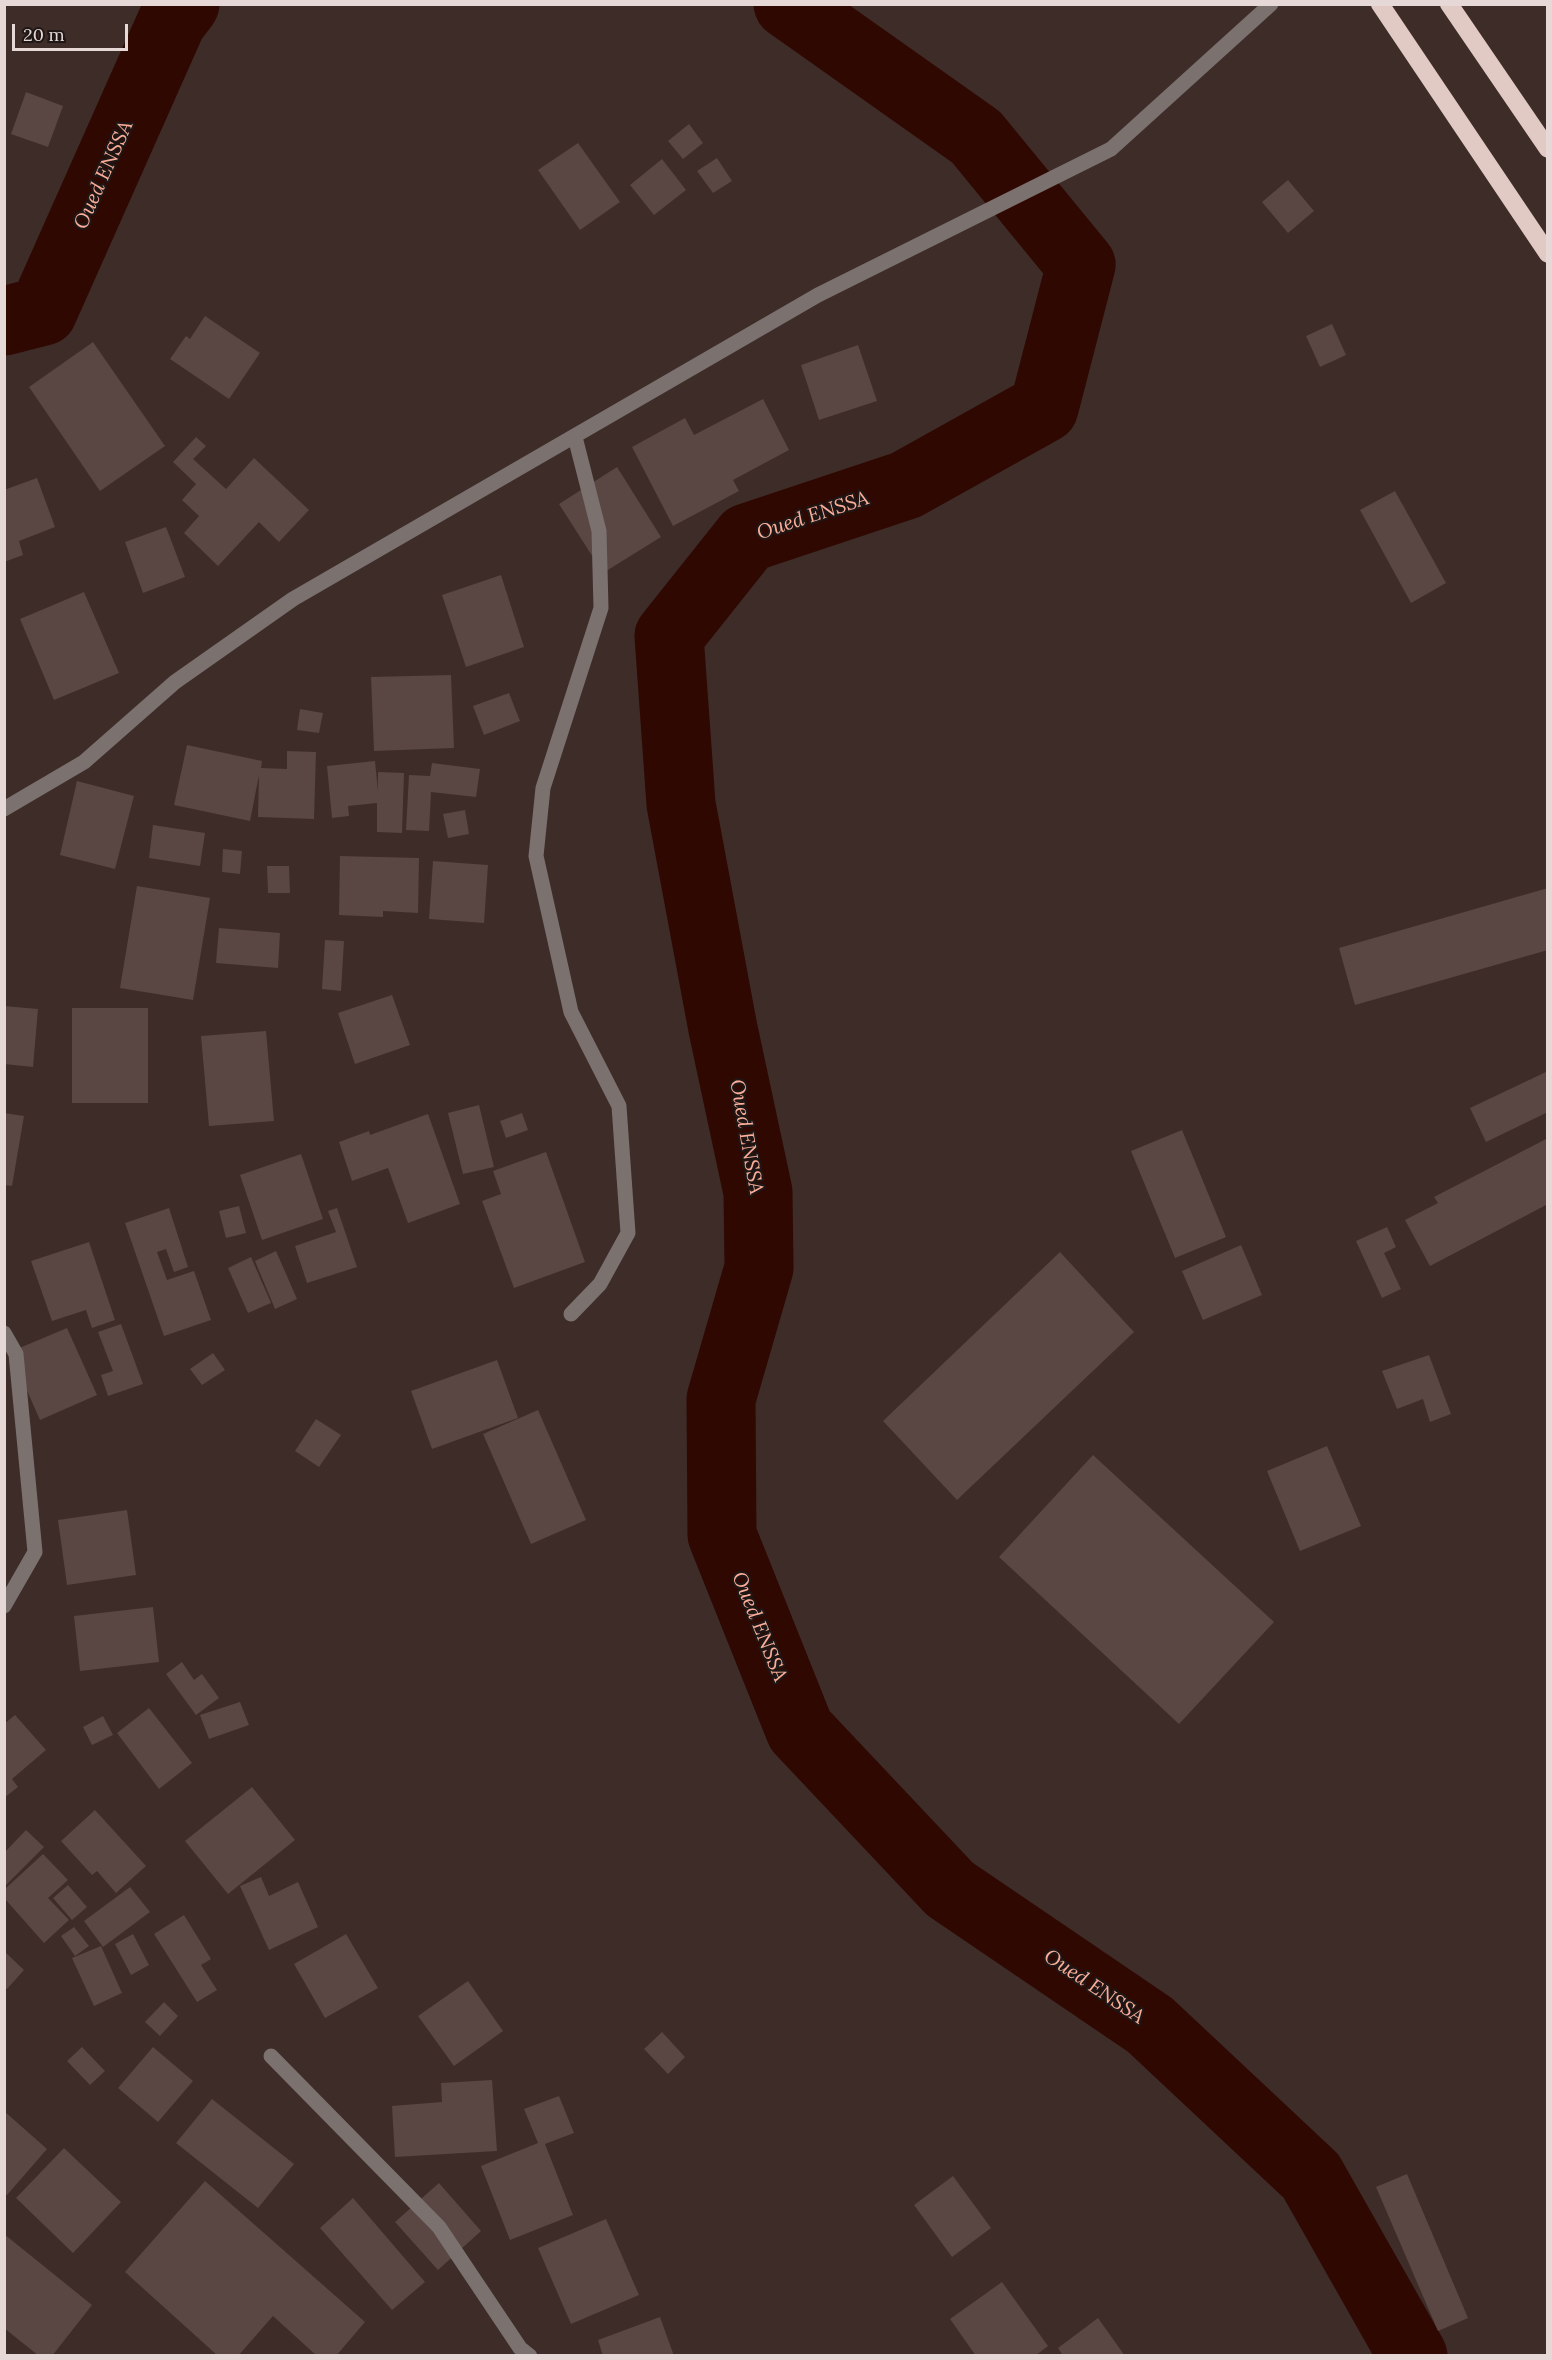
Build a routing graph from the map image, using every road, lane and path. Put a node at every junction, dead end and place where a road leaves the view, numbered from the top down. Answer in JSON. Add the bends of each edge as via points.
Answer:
{"nodes":[{"id":1,"x":1271,"y":4,"type":"edge"},
{"id":2,"x":1380,"y":4,"type":"edge"},
{"id":3,"x":1449,"y":4,"type":"edge"},
{"id":4,"x":1548,"y":149,"type":"edge"},
{"id":5,"x":1548,"y":254,"type":"edge"},
{"id":6,"x":575,"y":437,"type":"junction"},
{"id":7,"x":4,"y":809,"type":"edge"},
{"id":8,"x":571,"y":1314,"type":"dead end"},
{"id":9,"x":4,"y":1333,"type":"edge"},
{"id":10,"x":4,"y":1606,"type":"edge"},
{"id":11,"x":271,"y":2056,"type":"dead end"},
{"id":12,"x":530,"y":2355,"type":"edge"}],
"edges":[{"from":1,"to":6,"type":"street","via":[[1111,149],[818,295]]},
{"from":2,"to":5,"type":"highway"},
{"from":3,"to":4,"type":"highway"},
{"from":6,"to":7,"type":"street","via":[[293,599],[175,682],[84,762]]},
{"from":6,"to":8,"type":"street","via":[[599,531],[601,608],[543,788],[536,856],[571,1012],[619,1106],[628,1233],[600,1284]]},
{"from":9,"to":10,"type":"street","via":[[16,1354],[35,1552]]},
{"from":11,"to":12,"type":"street","via":[[439,2227],[520,2348]]}]}
